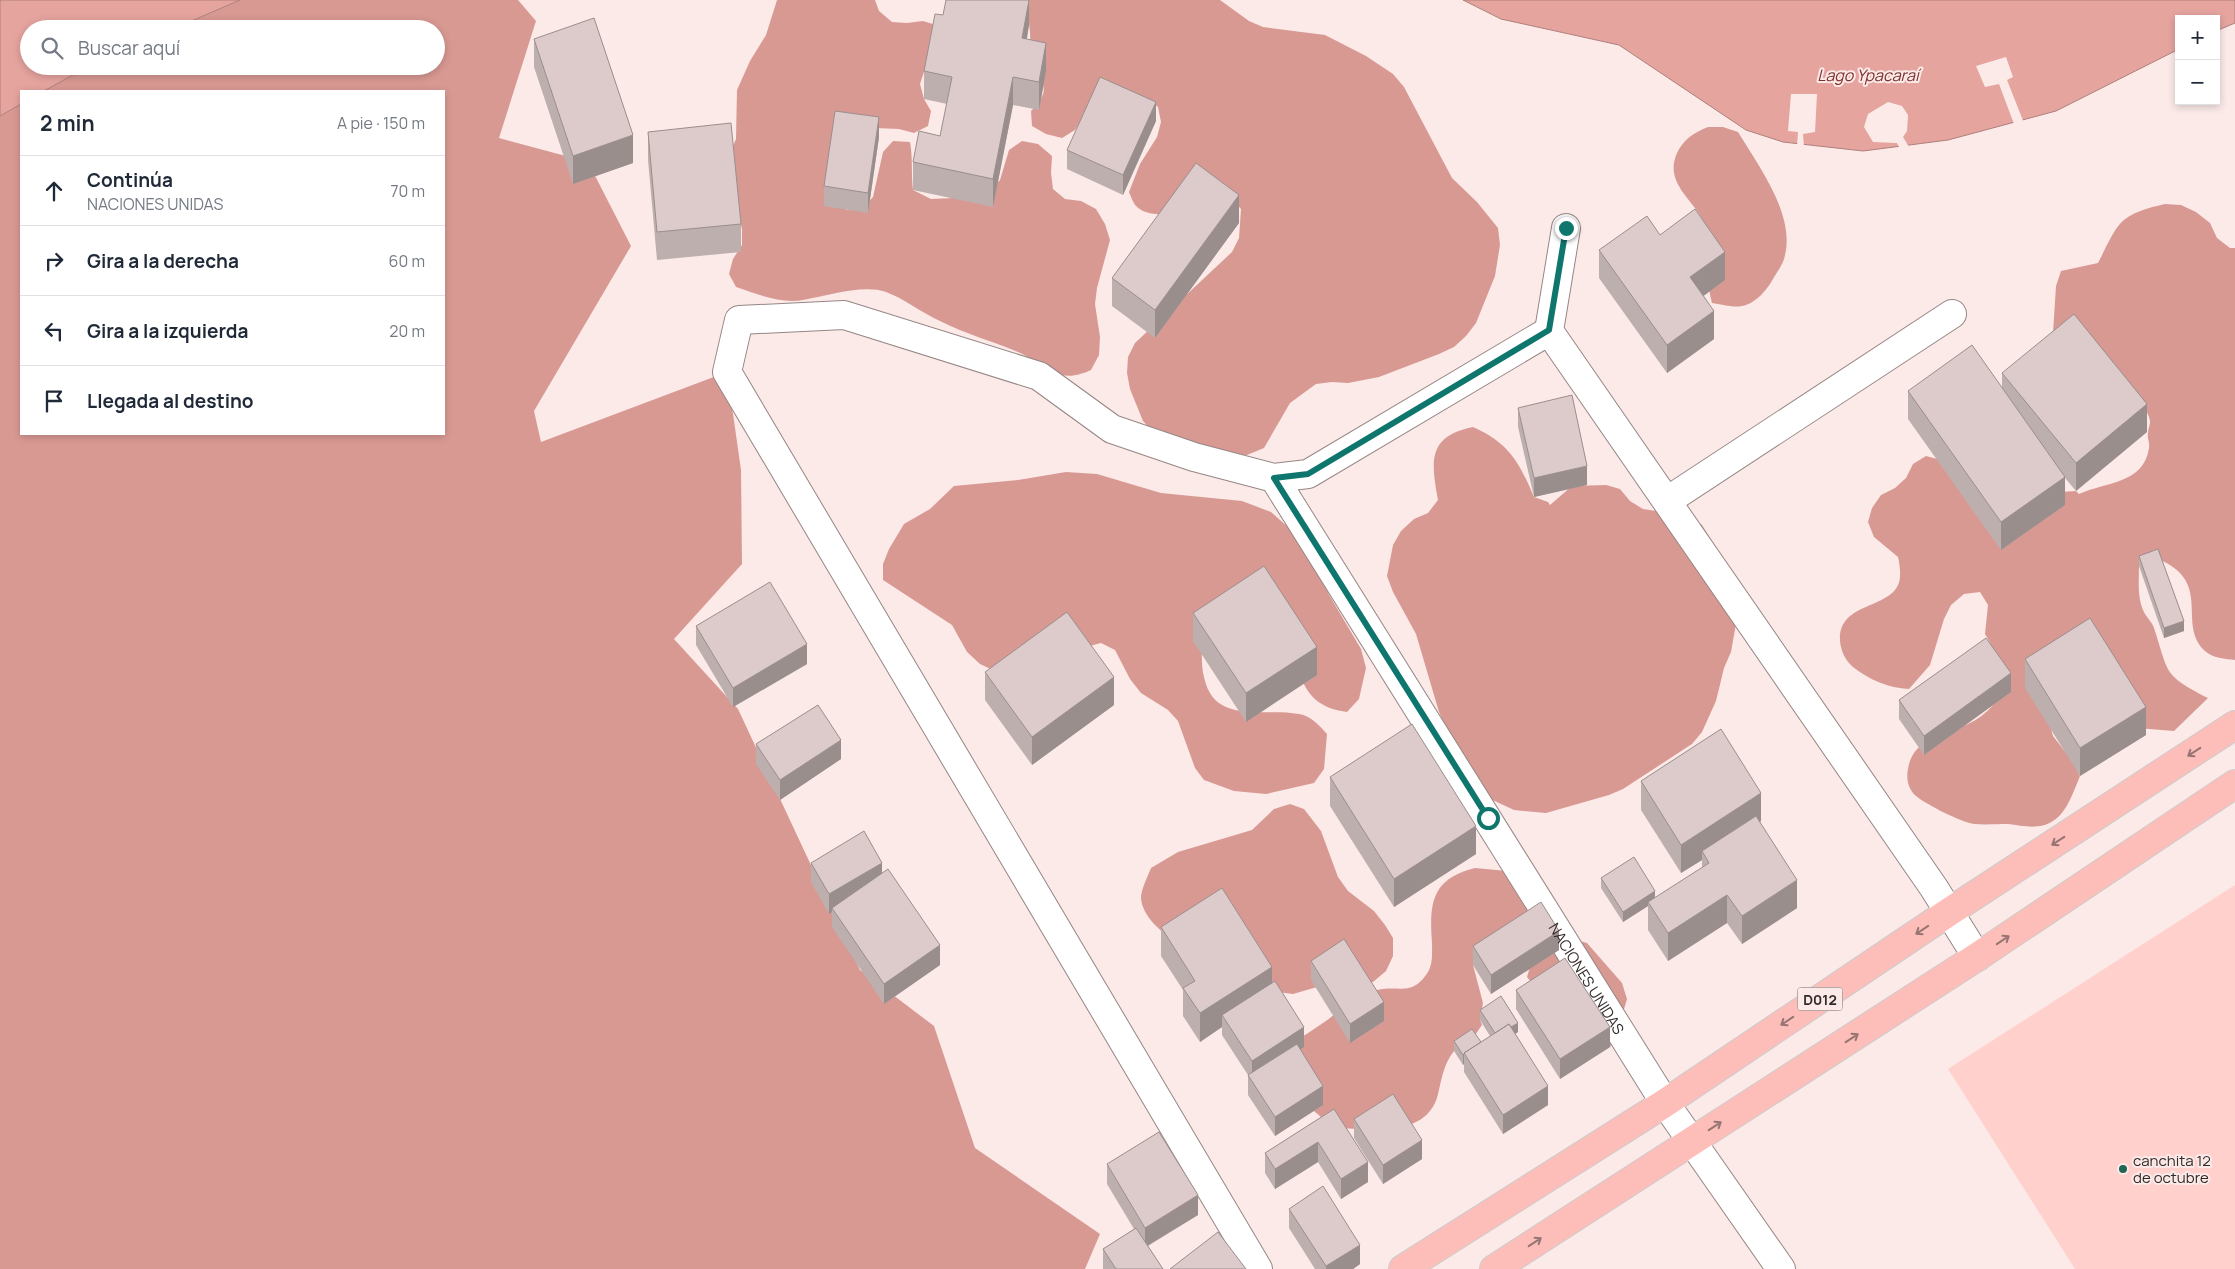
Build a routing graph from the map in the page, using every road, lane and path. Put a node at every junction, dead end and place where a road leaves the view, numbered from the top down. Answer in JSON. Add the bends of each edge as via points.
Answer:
{"nodes":[{"id":1,"x":1566,"y":228,"type":"dead end"},
{"id":2,"x":1952,"y":314,"type":"dead end"},
{"id":3,"x":1549,"y":330,"type":"junction"},
{"id":4,"x":1274,"y":478,"type":"junction"},
{"id":5,"x":1667,"y":501,"type":"junction"},
{"id":6,"x":2235,"y":725,"type":"edge"},
{"id":7,"x":2235,"y":784,"type":"edge"},
{"id":8,"x":1949,"y":912,"type":"junction"},
{"id":9,"x":1977,"y":957,"type":"junction"},
{"id":10,"x":1665,"y":1103,"type":"junction"},
{"id":11,"x":1691,"y":1142,"type":"junction"},
{"id":12,"x":1258,"y":1269,"type":"edge"},
{"id":13,"x":1403,"y":1269,"type":"edge"},
{"id":14,"x":1494,"y":1269,"type":"edge"},
{"id":15,"x":1781,"y":1269,"type":"edge"}],
"edges":[{"from":1,"to":3,"type":"street"},
{"from":2,"to":5,"type":"street"},
{"from":3,"to":4,"type":"street","via":[[1308,474]]},
{"from":3,"to":5,"type":"street"},
{"from":4,"to":10,"type":"street","name":"NACIONES UNIDAS"},
{"from":4,"to":12,"type":"street","via":[[1194,457],[1112,429],[1039,376],[844,315],[739,320],[727,372]]},
{"from":5,"to":8,"type":"street"},
{"from":6,"to":8,"type":"main road","number":"D012","one_way":true},
{"from":9,"to":7,"type":"main road","one_way":true},
{"from":8,"to":9,"type":"street"},
{"from":8,"to":10,"type":"main road","number":"D012","one_way":true},
{"from":11,"to":9,"type":"main road","one_way":true},
{"from":10,"to":11,"type":"street","name":"NACIONES UNIDAS"},
{"from":10,"to":13,"type":"main road","number":"D012"},
{"from":14,"to":11,"type":"main road","one_way":true},
{"from":11,"to":15,"type":"street","name":"NACIONES UNIDAS"}]}
